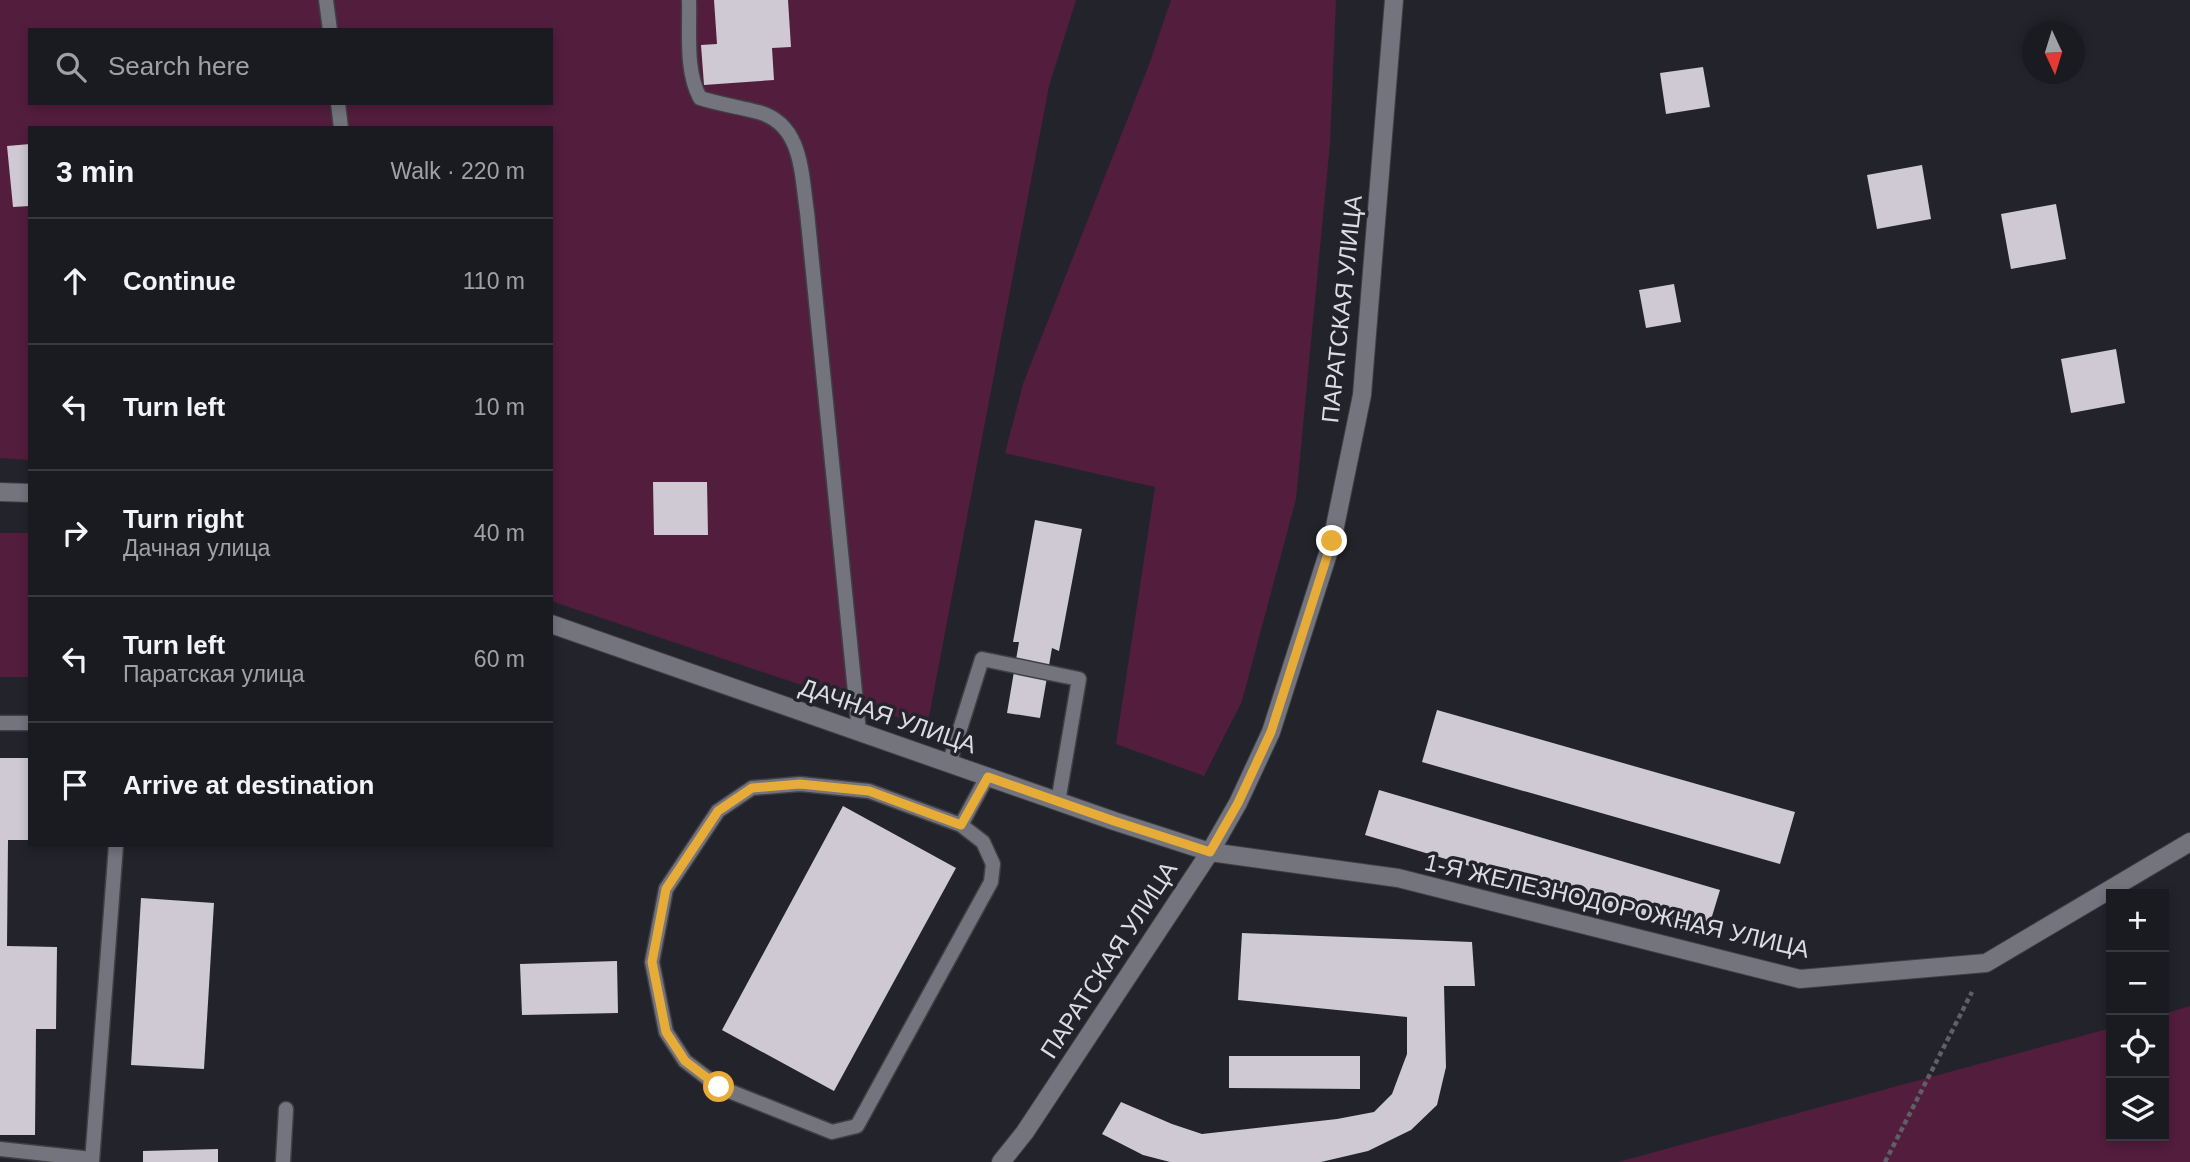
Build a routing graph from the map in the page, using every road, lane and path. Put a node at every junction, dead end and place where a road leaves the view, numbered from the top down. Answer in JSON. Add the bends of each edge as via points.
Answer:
{"nodes":[{"id":1,"x":326,"y":0,"type":"edge"},
{"id":2,"x":689,"y":0,"type":"edge"},
{"id":3,"x":1394,"y":0,"type":"edge"},
{"id":4,"x":330,"y":28,"type":"edge"},
{"id":5,"x":338,"y":105,"type":"edge"},
{"id":6,"x":341,"y":126,"type":"edge"},
{"id":7,"x":0,"y":492,"type":"edge"},
{"id":8,"x":28,"y":493,"type":"edge"},
{"id":9,"x":553,"y":625,"type":"edge"},
{"id":10,"x":0,"y":723,"type":"edge"},
{"id":11,"x":28,"y":723,"type":"edge"},
{"id":12,"x":859,"y":732,"type":"junction"},
{"id":13,"x":949,"y":764,"type":"junction"},
{"id":14,"x":988,"y":777,"type":"junction"},
{"id":15,"x":1058,"y":802,"type":"junction"},
{"id":16,"x":961,"y":825,"type":"junction"},
{"id":17,"x":2190,"y":842,"type":"edge"},
{"id":18,"x":116,"y":847,"type":"edge"},
{"id":19,"x":1210,"y":852,"type":"junction"},
{"id":20,"x":1986,"y":963,"type":"junction"},
{"id":21,"x":286,"y":1110,"type":"dead end"},
{"id":22,"x":0,"y":1149,"type":"edge"},
{"id":23,"x":92,"y":1161,"type":"edge"},
{"id":24,"x":283,"y":1162,"type":"edge"},
{"id":25,"x":1001,"y":1162,"type":"edge"},
{"id":26,"x":1885,"y":1162,"type":"edge"}],
"edges":[{"from":1,"to":4,"type":"lane"},
{"from":2,"to":12,"type":"lane","via":[[690,59],[700,99],[761,112],[785,125],[795,144],[807,212]]},
{"from":3,"to":19,"type":"street","name":"ПАРАТСКАЯ УЛИЦА","via":[[1362,395],[1332,541],[1271,732]]},
{"from":5,"to":6,"type":"lane"},
{"from":7,"to":8,"type":"street"},
{"from":9,"to":12,"type":"street","name":"ДАЧНАЯ УЛИЦА"},
{"from":10,"to":11,"type":"lane"},
{"from":12,"to":13,"type":"street","name":"ДАЧНАЯ УЛИЦА"},
{"from":13,"to":14,"type":"street","name":"ДАЧНАЯ УЛИЦА"},
{"from":13,"to":15,"type":"lane","via":[[982,659],[1079,679]]},
{"from":14,"to":15,"type":"street","name":"ДАЧНАЯ УЛИЦА"},
{"from":14,"to":16,"type":"lane"},
{"from":15,"to":19,"type":"street","name":"ДАЧНАЯ УЛИЦА"},
{"from":16,"to":16,"type":"lane","via":[[869,791],[800,784],[752,788],[718,811],[666,889],[652,962],[666,1032],[685,1061],[719,1087],[832,1132],[857,1126],[991,882],[993,864],[983,842]]},
{"from":17,"to":20,"type":"street","name":"1-Я ЖЕЛЕЗНОДОРОЖНАЯ УЛИЦА"},
{"from":18,"to":23,"type":"lane"},
{"from":19,"to":20,"type":"street","name":"1-Я ЖЕЛЕЗНОДОРОЖНАЯ УЛИЦА","via":[[1398,878],[1800,979]]},
{"from":19,"to":25,"type":"street","name":"ПАРАТСКАЯ УЛИЦА"},
{"from":20,"to":26,"type":"path"},
{"from":21,"to":24,"type":"lane"},
{"from":22,"to":23,"type":"lane"}]}
